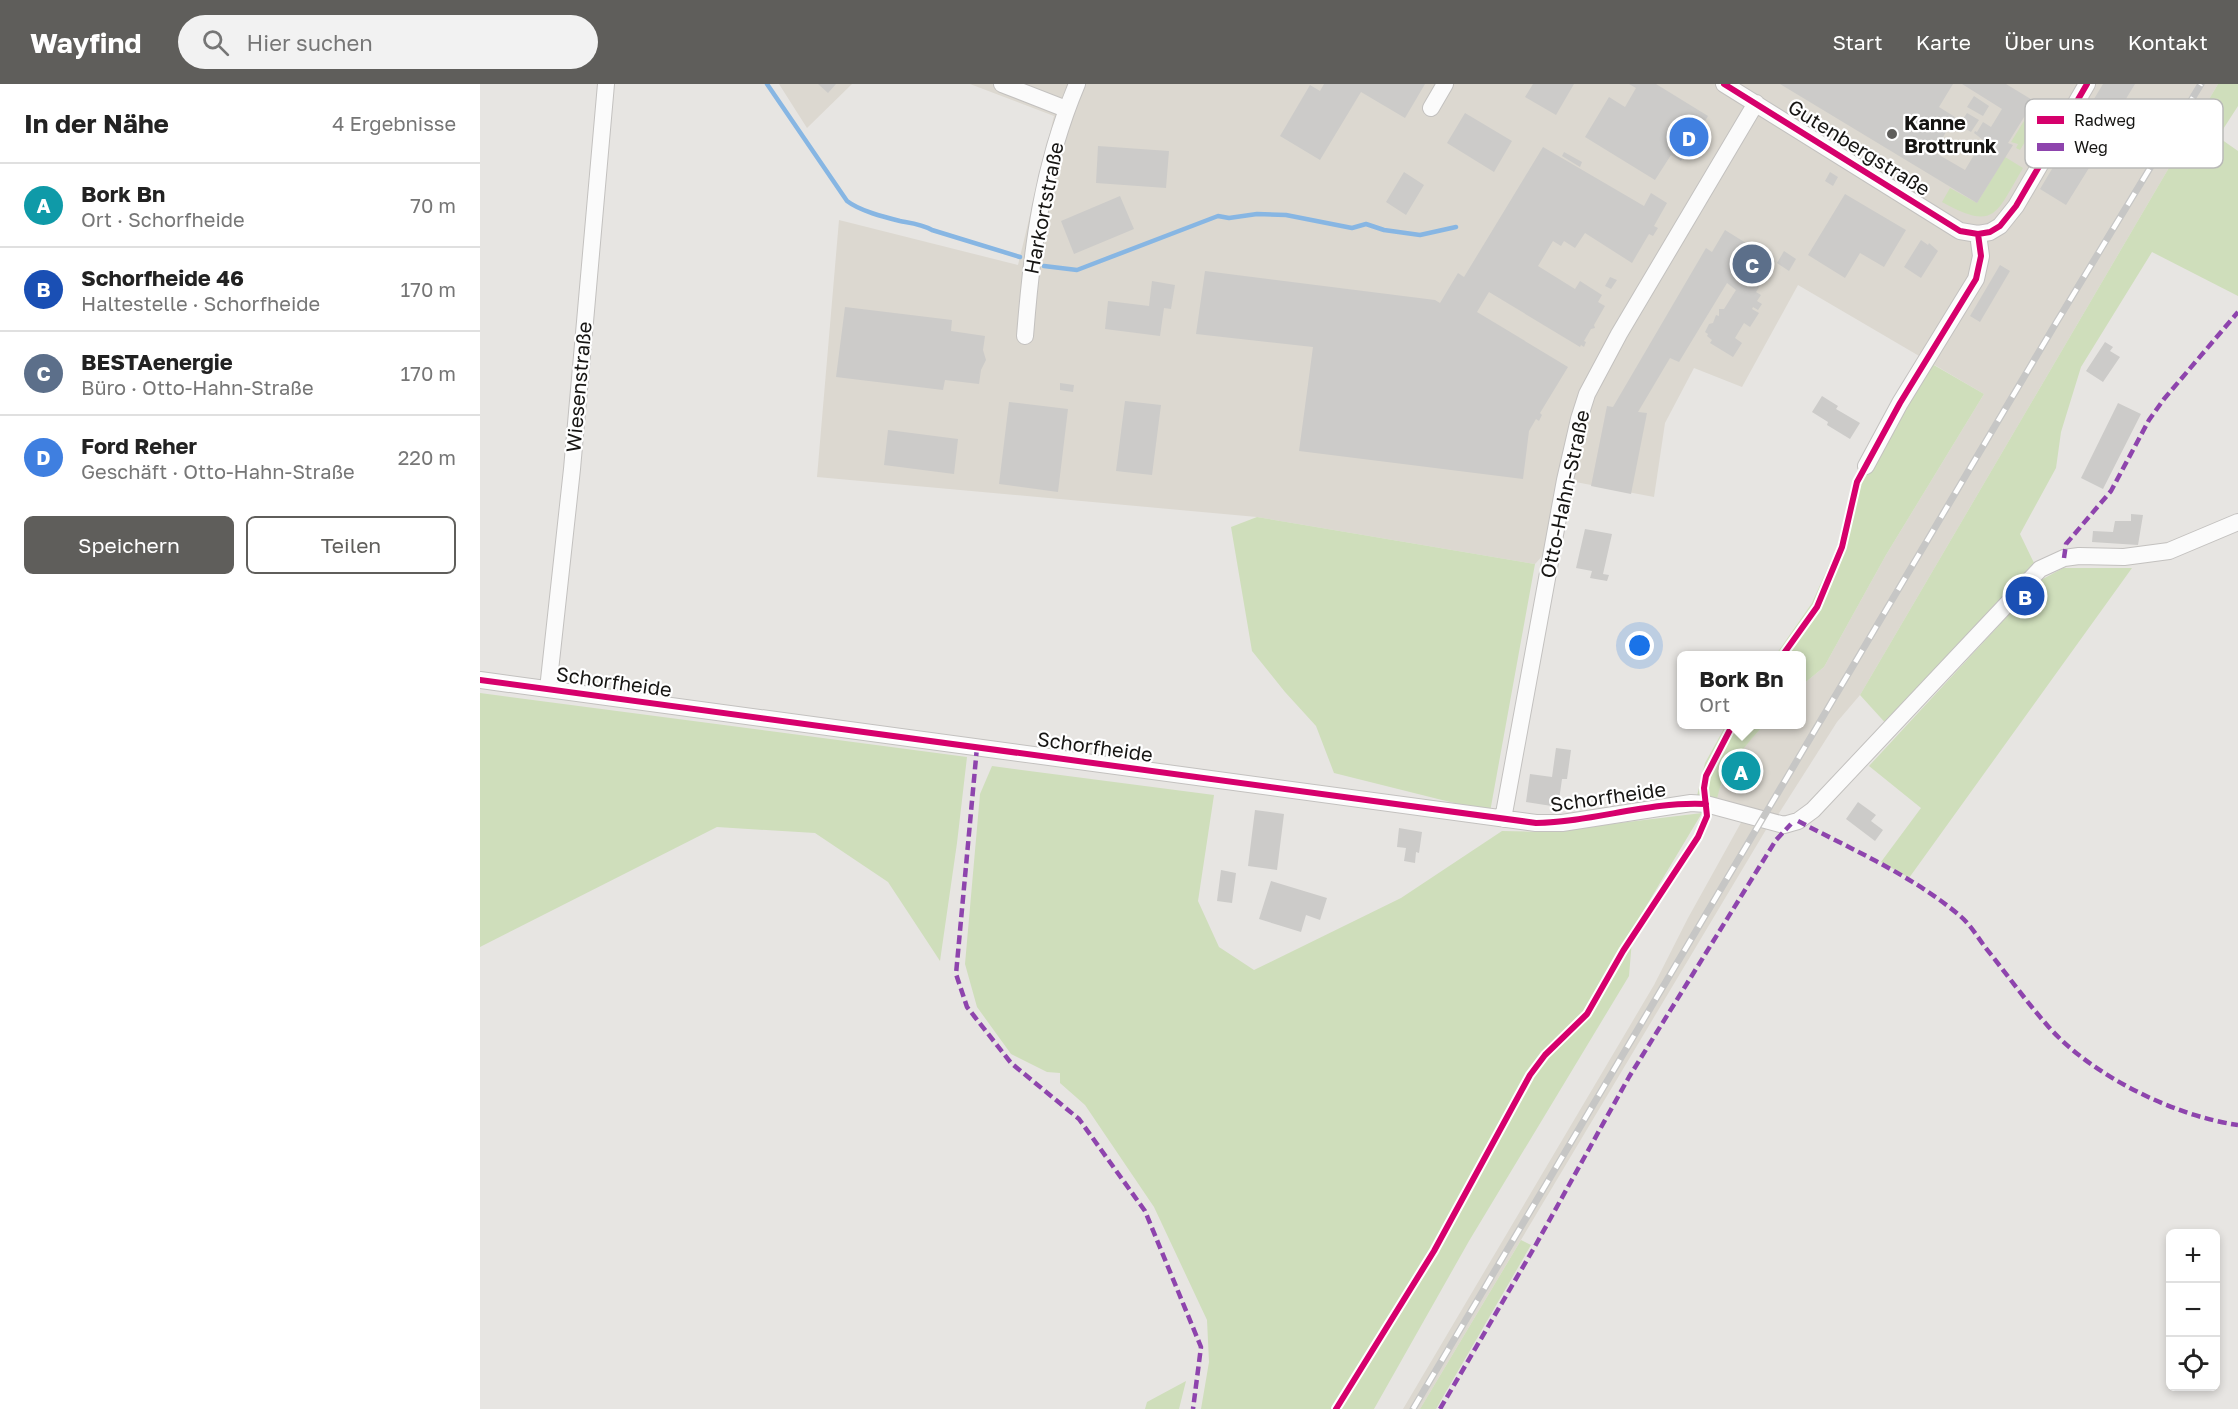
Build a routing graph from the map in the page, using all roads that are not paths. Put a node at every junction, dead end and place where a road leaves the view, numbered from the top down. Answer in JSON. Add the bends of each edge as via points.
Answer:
{"nodes":[{"id":1,"x":606,"y":84,"type":"edge"},
{"id":2,"x":1002,"y":84,"type":"edge"},
{"id":3,"x":1077,"y":84,"type":"edge"},
{"id":4,"x":1445,"y":84,"type":"edge"},
{"id":5,"x":1724,"y":84,"type":"edge"},
{"id":6,"x":2087,"y":84,"type":"edge"},
{"id":7,"x":2078,"y":99,"type":"edge"},
{"id":8,"x":1756,"y":104,"type":"junction"},
{"id":9,"x":1431,"y":108,"type":"dead end"},
{"id":10,"x":1066,"y":109,"type":"junction"},
{"id":11,"x":2038,"y":168,"type":"edge"},
{"id":12,"x":1978,"y":234,"type":"junction"},
{"id":13,"x":1025,"y":336,"type":"dead end"},
{"id":14,"x":1866,"y":466,"type":"dead end"},
{"id":15,"x":2238,"y":522,"type":"edge"},
{"id":16,"x":480,"y":680,"type":"edge"},
{"id":17,"x":548,"y":689,"type":"junction"},
{"id":18,"x":1503,"y":819,"type":"junction"}],
"edges":[{"from":1,"to":17,"type":"street","name":"Wiesenstraße"},
{"from":2,"to":10,"type":"street"},
{"from":3,"to":10,"type":"street","name":"Harkortstraße"},
{"from":4,"to":9,"type":"street"},
{"from":5,"to":8,"type":"street","name":"Gutenbergstraße"},
{"from":6,"to":7,"type":"street"},
{"from":8,"to":12,"type":"street","name":"Gutenbergstraße","via":[[1960,231]]},
{"from":8,"to":18,"type":"street","name":"Otto-Hahn-Straße","via":[[1587,394],[1565,480]]},
{"from":10,"to":13,"type":"street","name":"Harkortstraße","via":[[1049,160],[1033,253]]},
{"from":11,"to":12,"type":"street","via":[[2000,226]]},
{"from":12,"to":14,"type":"street","via":[[1981,256],[1976,279]]},
{"from":15,"to":18,"type":"street","name":"Schorfheide","via":[[2169,551],[2064,558],[2040,569],[1813,810],[1798,821],[1784,825],[1691,803],[1562,823]]},
{"from":16,"to":17,"type":"street","name":"Schorfheide"},
{"from":17,"to":18,"type":"street","name":"Schorfheide"}]}
